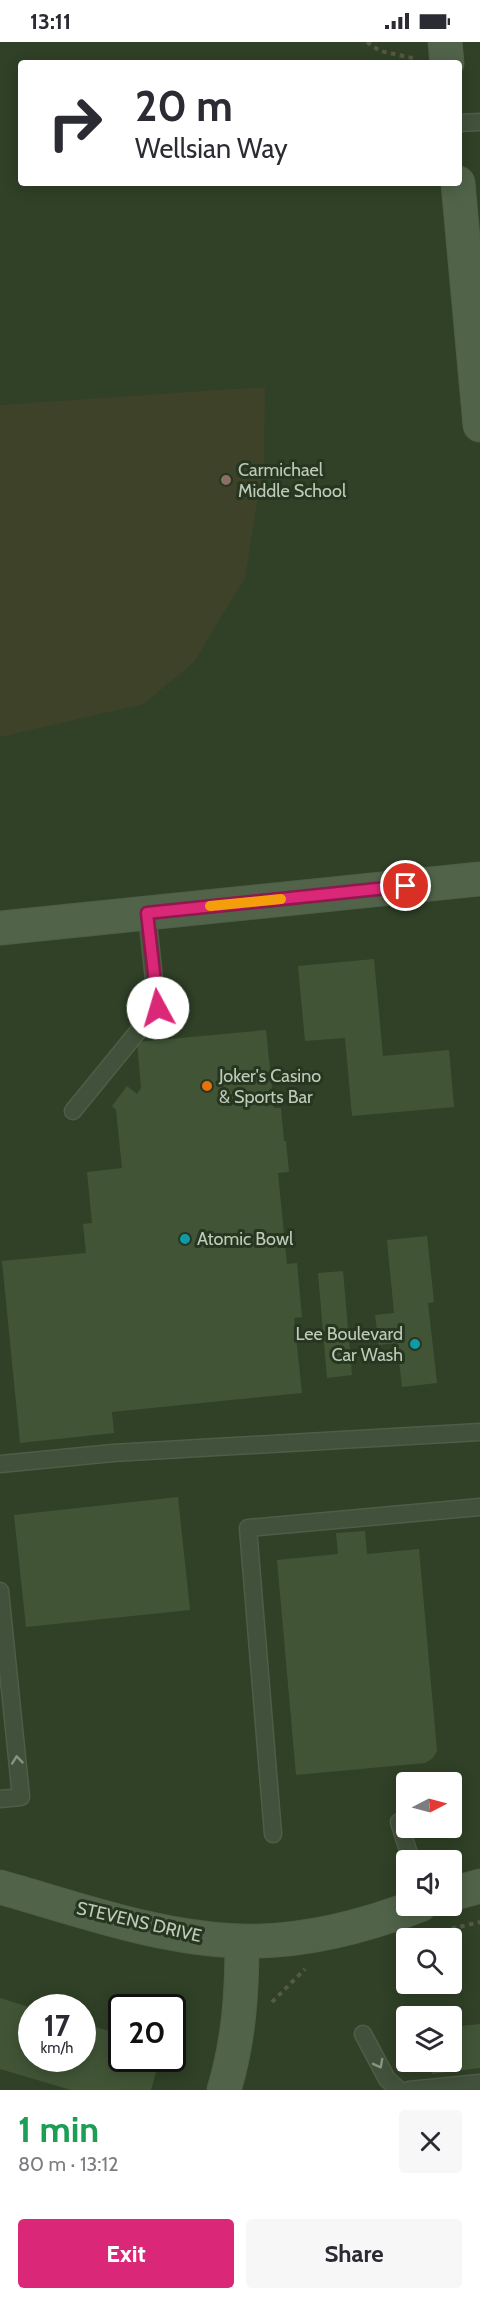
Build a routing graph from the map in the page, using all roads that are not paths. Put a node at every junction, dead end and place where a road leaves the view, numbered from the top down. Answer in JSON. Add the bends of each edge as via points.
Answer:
{"nodes":[{"id":1,"x":480,"y":122,"type":"edge"},
{"id":2,"x":462,"y":123,"type":"edge"},
{"id":3,"x":458,"y":186,"type":"edge"},
{"id":4,"x":480,"y":425,"type":"edge"},
{"id":5,"x":480,"y":879,"type":"edge"},
{"id":6,"x":147,"y":913,"type":"junction"},
{"id":7,"x":0,"y":928,"type":"edge"},
{"id":8,"x":73,"y":1112,"type":"dead end"},
{"id":9,"x":480,"y":1432,"type":"edge"},
{"id":10,"x":0,"y":1464,"type":"edge"},
{"id":11,"x":480,"y":1508,"type":"edge"},
{"id":12,"x":0,"y":1591,"type":"edge"},
{"id":13,"x":0,"y":1799,"type":"edge"},
{"id":14,"x":273,"y":1834,"type":"dead end"},
{"id":15,"x":480,"y":1886,"type":"edge"},
{"id":16,"x":0,"y":1887,"type":"edge"},
{"id":17,"x":462,"y":1891,"type":"edge"},
{"id":18,"x":424,"y":1920,"type":"edge"},
{"id":19,"x":242,"y":1941,"type":"junction"},
{"id":20,"x":363,"y":2034,"type":"dead end"},
{"id":21,"x":480,"y":2083,"type":"edge"},
{"id":22,"x":224,"y":2090,"type":"edge"},
{"id":23,"x":399,"y":2090,"type":"edge"},
{"id":24,"x":409,"y":2090,"type":"edge"}],
"edges":[{"from":1,"to":2,"type":"lane"},
{"from":3,"to":4,"type":"street"},
{"from":5,"to":6,"type":"street"},
{"from":6,"to":7,"type":"street"},
{"from":6,"to":8,"type":"lane","via":[[158,1008]]},
{"from":9,"to":10,"type":"lane","via":[[113,1453]]},
{"from":11,"to":14,"type":"lane","via":[[249,1528]]},
{"from":13,"to":12,"type":"lane","one_way":true,"via":[[21,1797]]},
{"from":15,"to":17,"type":"street"},
{"from":16,"to":19,"type":"street","name":"STEVENS DRIVE","via":[[136,1925],[200,1938]]},
{"from":18,"to":19,"type":"street","name":"STEVENS DRIVE","via":[[370,1923],[330,1933]]},
{"from":19,"to":22,"type":"street","via":[[242,2001]]},
{"from":20,"to":23,"type":"lane","one_way":true,"via":[[387,2079]]},
{"from":21,"to":24,"type":"lane"}]}
